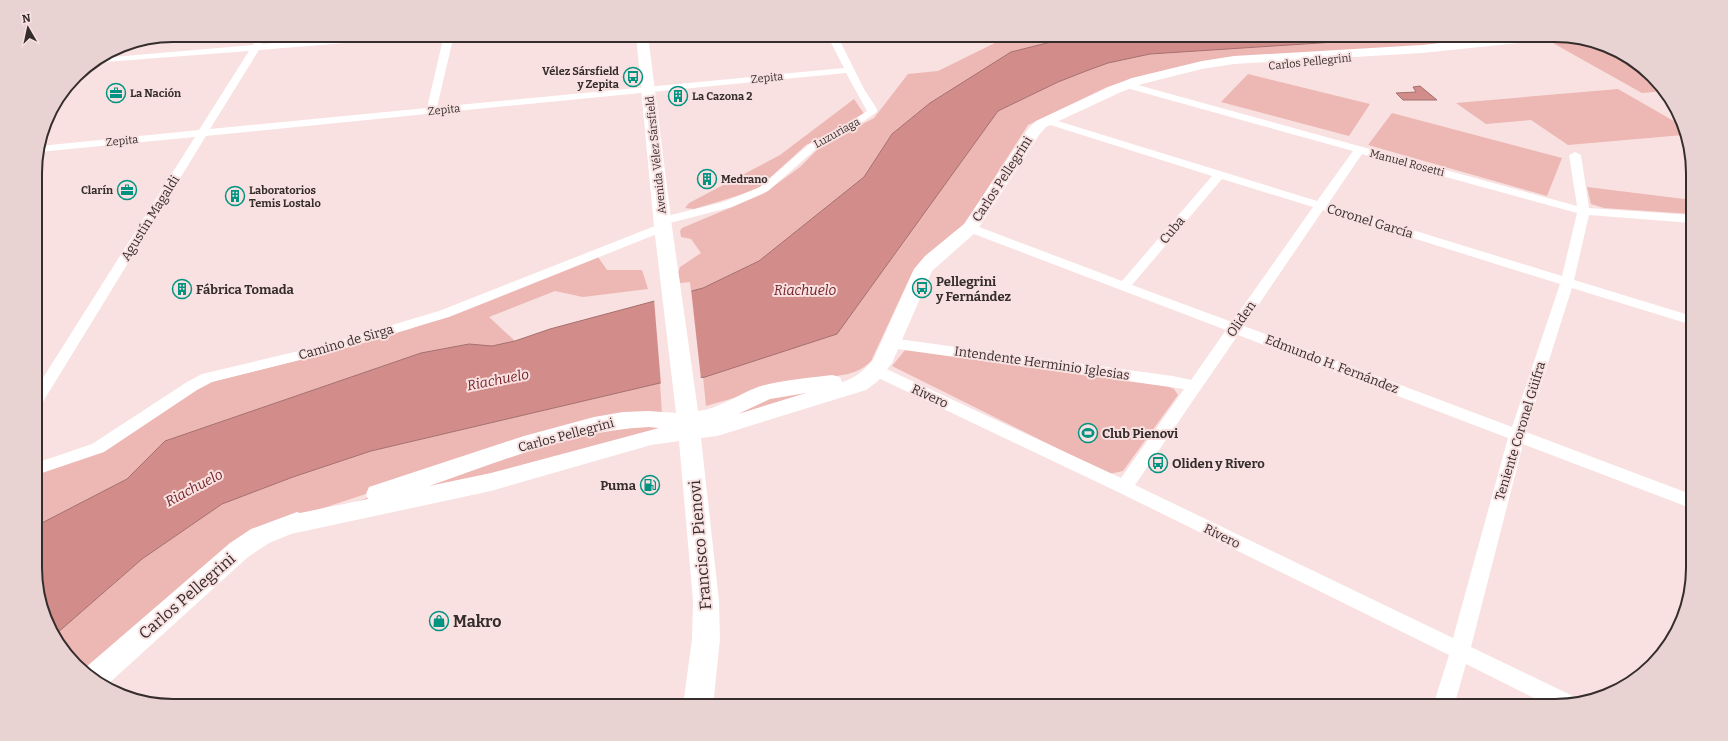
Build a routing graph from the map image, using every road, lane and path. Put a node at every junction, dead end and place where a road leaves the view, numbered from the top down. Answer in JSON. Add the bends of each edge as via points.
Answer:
{"nodes":[{"id":1,"x":259,"y":42,"type":"edge"},
{"id":2,"x":319,"y":42,"type":"edge"},
{"id":3,"x":447,"y":42,"type":"edge"},
{"id":4,"x":643,"y":42,"type":"edge"},
{"id":5,"x":835,"y":42,"type":"edge"},
{"id":6,"x":1481,"y":42,"type":"edge"},
{"id":7,"x":256,"y":47,"type":"junction"},
{"id":8,"x":108,"y":60,"type":"edge"},
{"id":9,"x":849,"y":70,"type":"junction"},
{"id":10,"x":1127,"y":85,"type":"junction"},
{"id":11,"x":649,"y":90,"type":"junction"},
{"id":12,"x":431,"y":112,"type":"junction"},
{"id":13,"x":1048,"y":120,"type":"junction"},
{"id":14,"x":202,"y":133,"type":"junction"},
{"id":15,"x":44,"y":148,"type":"edge"},
{"id":16,"x":1359,"y":150,"type":"junction"},
{"id":17,"x":1575,"y":155,"type":"dead end"},
{"id":18,"x":1219,"y":175,"type":"junction"},
{"id":19,"x":1319,"y":206,"type":"junction"},
{"id":20,"x":1584,"y":211,"type":"junction"},
{"id":21,"x":1686,"y":219,"type":"edge"},
{"id":22,"x":663,"y":224,"type":"junction"},
{"id":23,"x":970,"y":228,"type":"junction"},
{"id":24,"x":1567,"y":283,"type":"junction"},
{"id":25,"x":1125,"y":285,"type":"junction"},
{"id":26,"x":1686,"y":319,"type":"edge"},
{"id":27,"x":1236,"y":327,"type":"junction"},
{"id":28,"x":890,"y":343,"type":"junction"},
{"id":29,"x":875,"y":370,"type":"junction"},
{"id":30,"x":683,"y":385,"type":"joint"},
{"id":31,"x":1195,"y":386,"type":"junction"},
{"id":32,"x":42,"y":391,"type":"edge"},
{"id":33,"x":689,"y":426,"type":"junction"},
{"id":34,"x":577,"y":429,"type":"junction"},
{"id":35,"x":1517,"y":434,"type":"junction"},
{"id":36,"x":545,"y":438,"type":"junction"},
{"id":37,"x":584,"y":456,"type":"junction"},
{"id":38,"x":551,"y":465,"type":"junction"},
{"id":39,"x":42,"y":467,"type":"edge"},
{"id":40,"x":1124,"y":488,"type":"junction"},
{"id":41,"x":1686,"y":499,"type":"edge"},
{"id":42,"x":284,"y":526,"type":"junction"},
{"id":43,"x":1460,"y":652,"type":"junction"},
{"id":44,"x":97,"y":675,"type":"edge"},
{"id":45,"x":699,"y":699,"type":"edge"},
{"id":46,"x":1445,"y":699,"type":"edge"},
{"id":47,"x":1558,"y":699,"type":"edge"}],
"edges":[{"from":1,"to":7,"type":"street","name":"Agustín Magaldi"},
{"from":2,"to":7,"type":"street"},
{"from":3,"to":12,"type":"street"},
{"from":4,"to":11,"type":"street","name":"Avenida Vélez Sársfield"},
{"from":5,"to":9,"type":"street","name":"Luzuriaga"},
{"from":6,"to":10,"type":"street","name":"Carlos Pellegrini"},
{"from":7,"to":8,"type":"street"},
{"from":7,"to":14,"type":"street","name":"Agustín Magaldi"},
{"from":9,"to":11,"type":"street","name":"Zepita"},
{"from":9,"to":22,"type":"street","name":"Luzuriaga","via":[[872,109],[870,114],[812,147],[764,189],[719,207]]},
{"from":10,"to":13,"type":"street","name":"Carlos Pellegrini"},
{"from":10,"to":16,"type":"street","name":"Manuel Rosetti"},
{"from":11,"to":12,"type":"street","name":"Zepita"},
{"from":11,"to":22,"type":"street","name":"Avenida Vélez Sársfield"},
{"from":12,"to":14,"type":"street","name":"Zepita"},
{"from":13,"to":18,"type":"street","name":"Coronel García"},
{"from":13,"to":23,"type":"street","name":"Carlos Pellegrini","via":[[1032,132]]},
{"from":14,"to":15,"type":"street","name":"Zepita"},
{"from":14,"to":32,"type":"street","name":"Agustín Magaldi"},
{"from":16,"to":19,"type":"street","name":"Oliden"},
{"from":16,"to":20,"type":"street","name":"Manuel Rosetti"},
{"from":17,"to":20,"type":"street","name":"Teniente Coronel Güifra"},
{"from":18,"to":19,"type":"street","name":"Coronel García"},
{"from":18,"to":25,"type":"street","name":"Cuba"},
{"from":19,"to":24,"type":"street","name":"Coronel García"},
{"from":19,"to":27,"type":"street","name":"Oliden"},
{"from":20,"to":21,"type":"street","name":"Manuel Rosetti"},
{"from":20,"to":24,"type":"street","name":"Teniente Coronel Güifra"},
{"from":22,"to":30,"type":"street","name":"Avenida Vélez Sársfield"},
{"from":22,"to":39,"type":"street","name":"Camino de Sirga","via":[[444,314],[330,348],[207,378],[98,448]]},
{"from":23,"to":25,"type":"street","name":"Edmundo H. Fernández"},
{"from":23,"to":28,"type":"street","name":"Carlos Pellegrini","via":[[923,269]]},
{"from":24,"to":26,"type":"street","name":"Coronel García"},
{"from":24,"to":35,"type":"street","name":"Teniente Coronel Güifra"},
{"from":25,"to":27,"type":"street","name":"Edmundo H. Fernández"},
{"from":27,"to":31,"type":"street","name":"Oliden"},
{"from":27,"to":35,"type":"street","name":"Edmundo H. Fernández"},
{"from":28,"to":29,"type":"street","name":"Carlos Pellegrini","via":[[882,363]]},
{"from":28,"to":31,"type":"street","name":"Intendente Herminio Iglesias"},
{"from":29,"to":33,"type":"street","name":"Carlos Pellegrini","via":[[866,381],[858,385],[776,399],[717,428]]},
{"from":29,"to":40,"type":"street","name":"Rivero"},
{"from":30,"to":33,"type":"street","name":"Francisco Pienovi"},
{"from":31,"to":40,"type":"street","name":"Oliden"},
{"from":33,"to":34,"type":"street","name":"Carlos Pellegrini","via":[[623,420]]},
{"from":33,"to":37,"type":"street","name":"Carlos Pellegrini"},
{"from":33,"to":45,"type":"street","name":"Francisco Pienovi","via":[[706,601],[706,639]]},
{"from":34,"to":36,"type":"street","name":"Carlos Pellegrini"},
{"from":34,"to":37,"type":"street","via":[[571,437],[571,445]]},
{"from":35,"to":41,"type":"street","name":"Edmundo H. Fernández"},
{"from":35,"to":43,"type":"street","name":"Teniente Coronel Güifra"},
{"from":36,"to":38,"type":"street","via":[[553,442],[556,449],[556,457]]},
{"from":36,"to":42,"type":"street","name":"Carlos Pellegrini"},
{"from":37,"to":38,"type":"street","name":"Carlos Pellegrini"},
{"from":38,"to":42,"type":"street","name":"Carlos Pellegrini","via":[[485,483]]},
{"from":40,"to":43,"type":"street","name":"Rivero"},
{"from":42,"to":44,"type":"street","name":"Carlos Pellegrini","via":[[260,536],[239,550]]},
{"from":43,"to":46,"type":"street","name":"Teniente Coronel Güifra"},
{"from":43,"to":47,"type":"street","name":"Rivero"}]}
